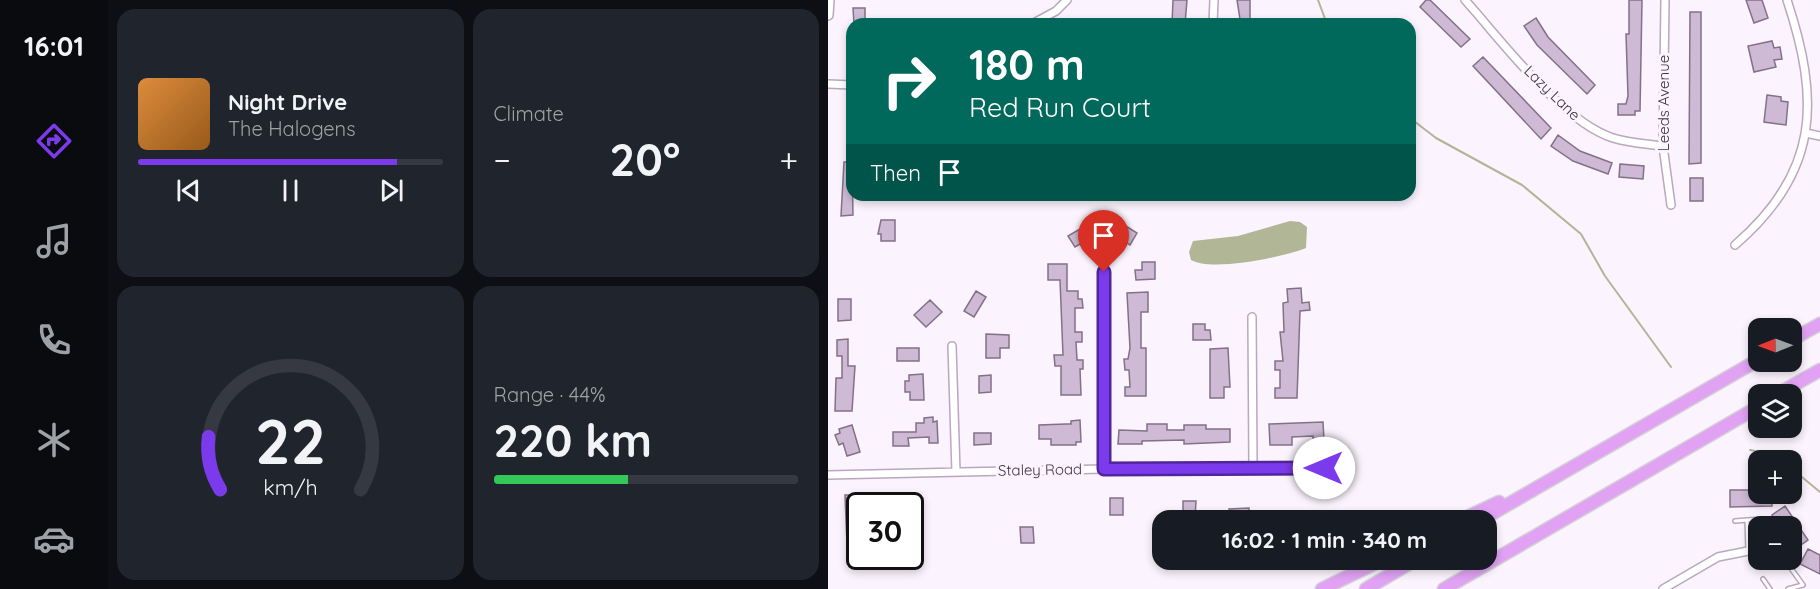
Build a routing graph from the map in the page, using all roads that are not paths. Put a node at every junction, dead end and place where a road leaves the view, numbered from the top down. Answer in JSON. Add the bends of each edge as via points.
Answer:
{"nodes":[{"id":1,"x":829,"y":0,"type":"edge"},
{"id":2,"x":1067,"y":0,"type":"edge"},
{"id":3,"x":1214,"y":0,"type":"edge"},
{"id":4,"x":1465,"y":0,"type":"edge"},
{"id":5,"x":1665,"y":0,"type":"edge"},
{"id":6,"x":1787,"y":0,"type":"edge"},
{"id":7,"x":828,"y":15,"type":"edge"},
{"id":8,"x":1043,"y":18,"type":"edge"},
{"id":9,"x":1213,"y":18,"type":"edge"},
{"id":10,"x":828,"y":84,"type":"edge"},
{"id":11,"x":846,"y":86,"type":"edge"},
{"id":12,"x":1806,"y":133,"type":"junction"},
{"id":13,"x":1820,"y":136,"type":"edge"},
{"id":14,"x":1663,"y":146,"type":"junction"},
{"id":15,"x":1671,"y":205,"type":"dead end"},
{"id":16,"x":1735,"y":245,"type":"dead end"},
{"id":17,"x":1104,"y":272,"type":"dead end"},
{"id":18,"x":1252,"y":317,"type":"dead end"},
{"id":19,"x":1820,"y":324,"type":"edge"},
{"id":20,"x":1802,"y":334,"type":"edge"},
{"id":21,"x":952,"y":346,"type":"dead end"},
{"id":22,"x":1748,"y":366,"type":"edge"},
{"id":23,"x":1820,"y":370,"type":"edge"},
{"id":24,"x":1796,"y":384,"type":"edge"},
{"id":25,"x":1748,"y":413,"type":"edge"},
{"id":26,"x":1588,"y":457,"type":"junction"},
{"id":27,"x":1253,"y":468,"type":"junction"},
{"id":28,"x":1324,"y":468,"type":"dead end"},
{"id":29,"x":1104,"y":469,"type":"junction"},
{"id":30,"x":956,"y":472,"type":"junction"},
{"id":31,"x":828,"y":475,"type":"edge"},
{"id":32,"x":1481,"y":510,"type":"edge"},
{"id":33,"x":1497,"y":511,"type":"edge"},
{"id":34,"x":1747,"y":520,"type":"joint"},
{"id":35,"x":1735,"y":521,"type":"dead end"},
{"id":36,"x":1748,"y":551,"type":"joint"},
{"id":37,"x":1361,"y":570,"type":"edge"},
{"id":38,"x":1397,"y":570,"type":"edge"},
{"id":39,"x":1792,"y":570,"type":"edge"},
{"id":40,"x":1763,"y":579,"type":"dead end"},
{"id":41,"x":1322,"y":589,"type":"edge"},
{"id":42,"x":1366,"y":589,"type":"edge"},
{"id":43,"x":1444,"y":589,"type":"edge"},
{"id":44,"x":1663,"y":589,"type":"edge"},
{"id":45,"x":1770,"y":589,"type":"edge"},
{"id":46,"x":1788,"y":589,"type":"edge"}],
"edges":[{"from":1,"to":7,"type":"street"},
{"from":2,"to":8,"type":"street"},
{"from":3,"to":9,"type":"street"},
{"from":4,"to":14,"type":"street","name":"Lazy Lane","via":[[1568,112],[1613,138]]},
{"from":5,"to":14,"type":"street","name":"Leeds Avenue"},
{"from":6,"to":12,"type":"street","via":[[1806,63]]},
{"from":10,"to":11,"type":"street"},
{"from":12,"to":13,"type":"street"},
{"from":12,"to":16,"type":"street","via":[[1783,193]]},
{"from":14,"to":15,"type":"street","name":"Leeds Avenue"},
{"from":17,"to":29,"type":"street"},
{"from":18,"to":27,"type":"street"},
{"from":19,"to":20,"type":"highway"},
{"from":21,"to":30,"type":"street"},
{"from":22,"to":26,"type":"highway"},
{"from":23,"to":24,"type":"highway"},
{"from":25,"to":43,"type":"highway"},
{"from":26,"to":32,"type":"highway"},
{"from":26,"to":33,"type":"highway"},
{"from":27,"to":28,"type":"street","name":"Staley Road"},
{"from":27,"to":29,"type":"street","name":"Staley Road"},
{"from":29,"to":30,"type":"street","name":"Staley Road"},
{"from":30,"to":31,"type":"street","name":"Staley Road"},
{"from":34,"to":35,"type":"lane"},
{"from":34,"to":36,"type":"lane"},
{"from":36,"to":44,"type":"street","via":[[1718,557]]},
{"from":37,"to":41,"type":"highway"},
{"from":38,"to":42,"type":"highway"},
{"from":39,"to":46,"type":"lane","via":[[1803,585]]},
{"from":40,"to":45,"type":"lane"}]}
